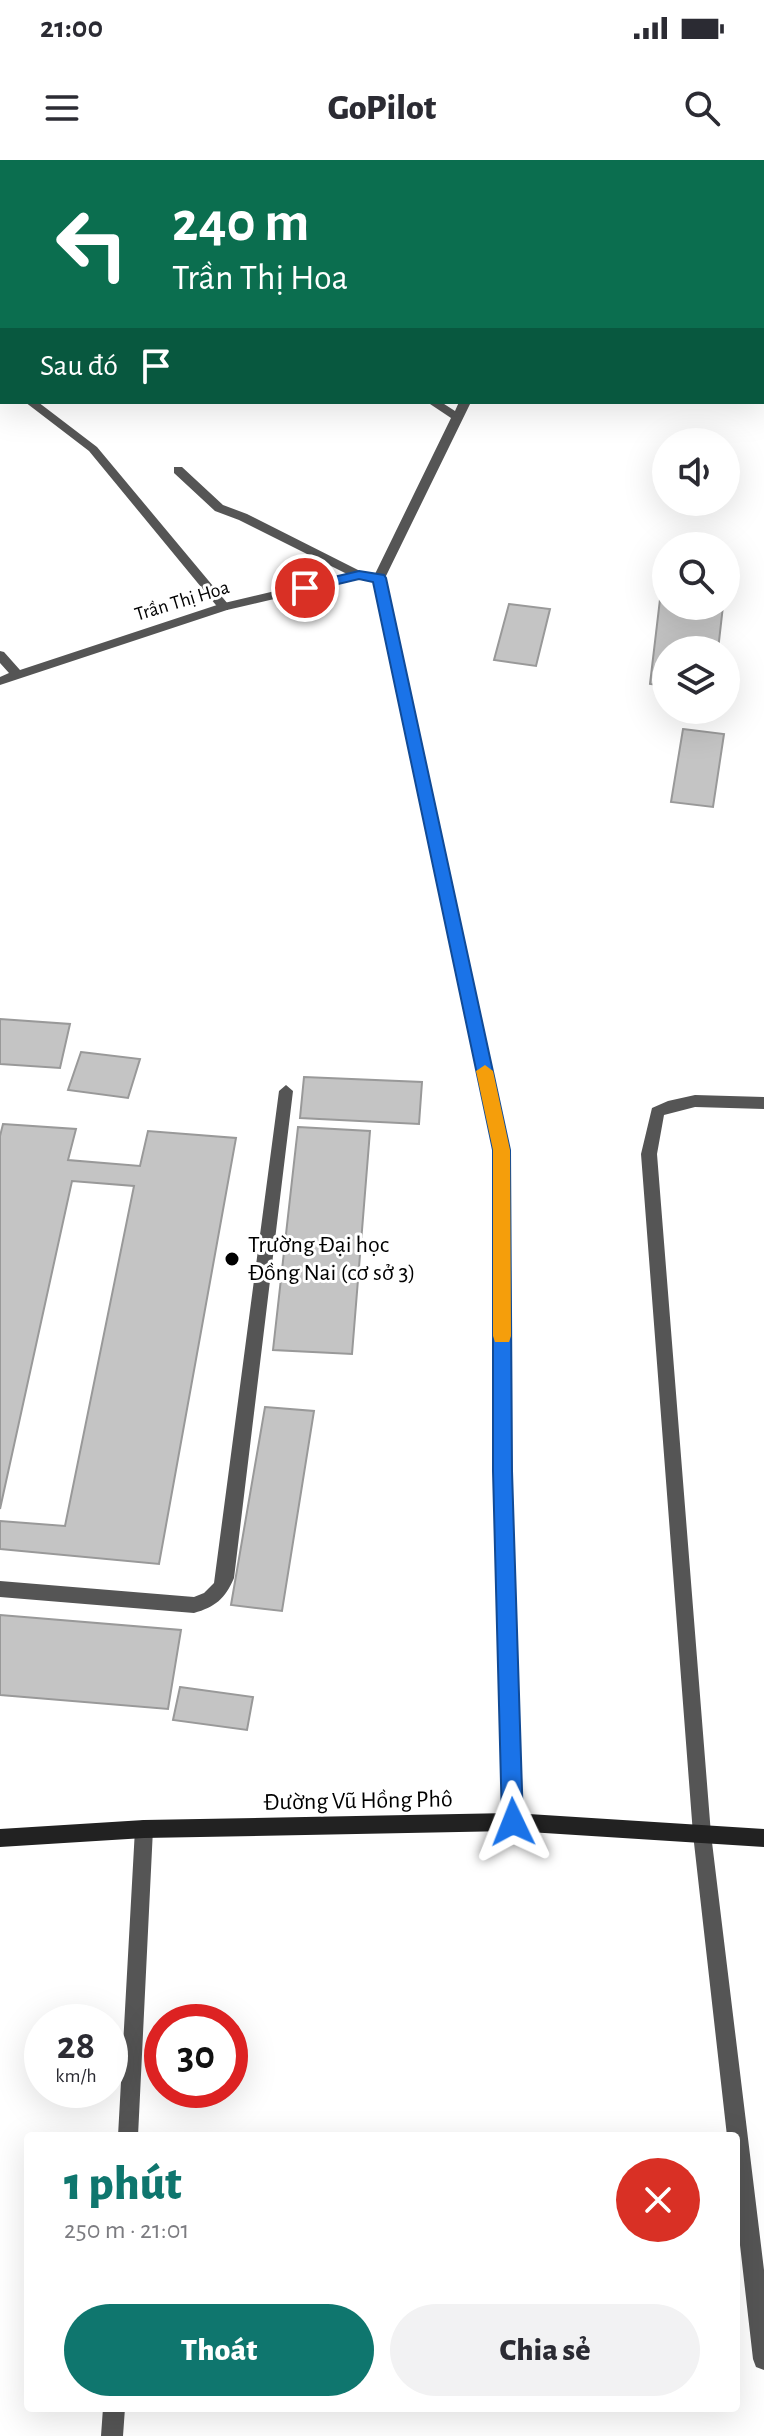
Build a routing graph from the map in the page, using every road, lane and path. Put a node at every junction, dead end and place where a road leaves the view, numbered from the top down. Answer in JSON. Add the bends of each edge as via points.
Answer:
{"nodes":[{"id":1,"x":34,"y":404,"type":"edge"},
{"id":2,"x":436,"y":404,"type":"edge"},
{"id":3,"x":464,"y":404,"type":"edge"},
{"id":4,"x":457,"y":417,"type":"junction"},
{"id":5,"x":178,"y":470,"type":"dead end"},
{"id":6,"x":359,"y":575,"type":"junction"},
{"id":7,"x":379,"y":578,"type":"junction"},
{"id":8,"x":224,"y":607,"type":"junction"},
{"id":9,"x":0,"y":655,"type":"edge"},
{"id":10,"x":18,"y":675,"type":"junction"},
{"id":11,"x":0,"y":681,"type":"edge"},
{"id":12,"x":286,"y":1091,"type":"dead end"},
{"id":13,"x":764,"y":1103,"type":"edge"},
{"id":14,"x":0,"y":1589,"type":"edge"},
{"id":15,"x":513,"y":1822,"type":"junction"},
{"id":16,"x":144,"y":1829,"type":"junction"},
{"id":17,"x":702,"y":1834,"type":"junction"},
{"id":18,"x":0,"y":1838,"type":"edge"},
{"id":19,"x":764,"y":1838,"type":"edge"},
{"id":20,"x":128,"y":2132,"type":"edge"},
{"id":21,"x":737,"y":2132,"type":"edge"},
{"id":22,"x":740,"y":2156,"type":"edge"},
{"id":23,"x":764,"y":2359,"type":"edge"},
{"id":24,"x":114,"y":2412,"type":"edge"},
{"id":25,"x":112,"y":2436,"type":"edge"}],
"edges":[{"from":1,"to":8,"type":"street","via":[[93,449]]},
{"from":2,"to":4,"type":"street"},
{"from":3,"to":4,"type":"street"},
{"from":4,"to":7,"type":"street"},
{"from":5,"to":6,"type":"street","via":[[219,508]]},
{"from":6,"to":7,"type":"street","name":"Trần Thị Hoa"},
{"from":6,"to":8,"type":"street","name":"Trần Thị Hoa"},
{"from":7,"to":15,"type":"street","via":[[502,1150],[502,1471]]},
{"from":8,"to":10,"type":"street","name":"Trần Thị Hoa"},
{"from":9,"to":10,"type":"street"},
{"from":10,"to":11,"type":"street","name":"Trần Thị Hoa"},
{"from":12,"to":14,"type":"street","via":[[220,1592],[194,1605]]},
{"from":13,"to":17,"type":"street","via":[[668,1105],[657,1112],[649,1154]]},
{"from":15,"to":16,"type":"street","name":"Đường Vũ Hồng Phô"},
{"from":15,"to":17,"type":"street","name":"Đường Vũ Hồng Phô"},
{"from":16,"to":18,"type":"street","name":"Đường Vũ Hồng Phô"},
{"from":16,"to":20,"type":"street"},
{"from":17,"to":19,"type":"street","name":"Đường Vũ Hồng Phô"},
{"from":17,"to":21,"type":"street"},
{"from":22,"to":23,"type":"street"},
{"from":24,"to":25,"type":"street"}]}
